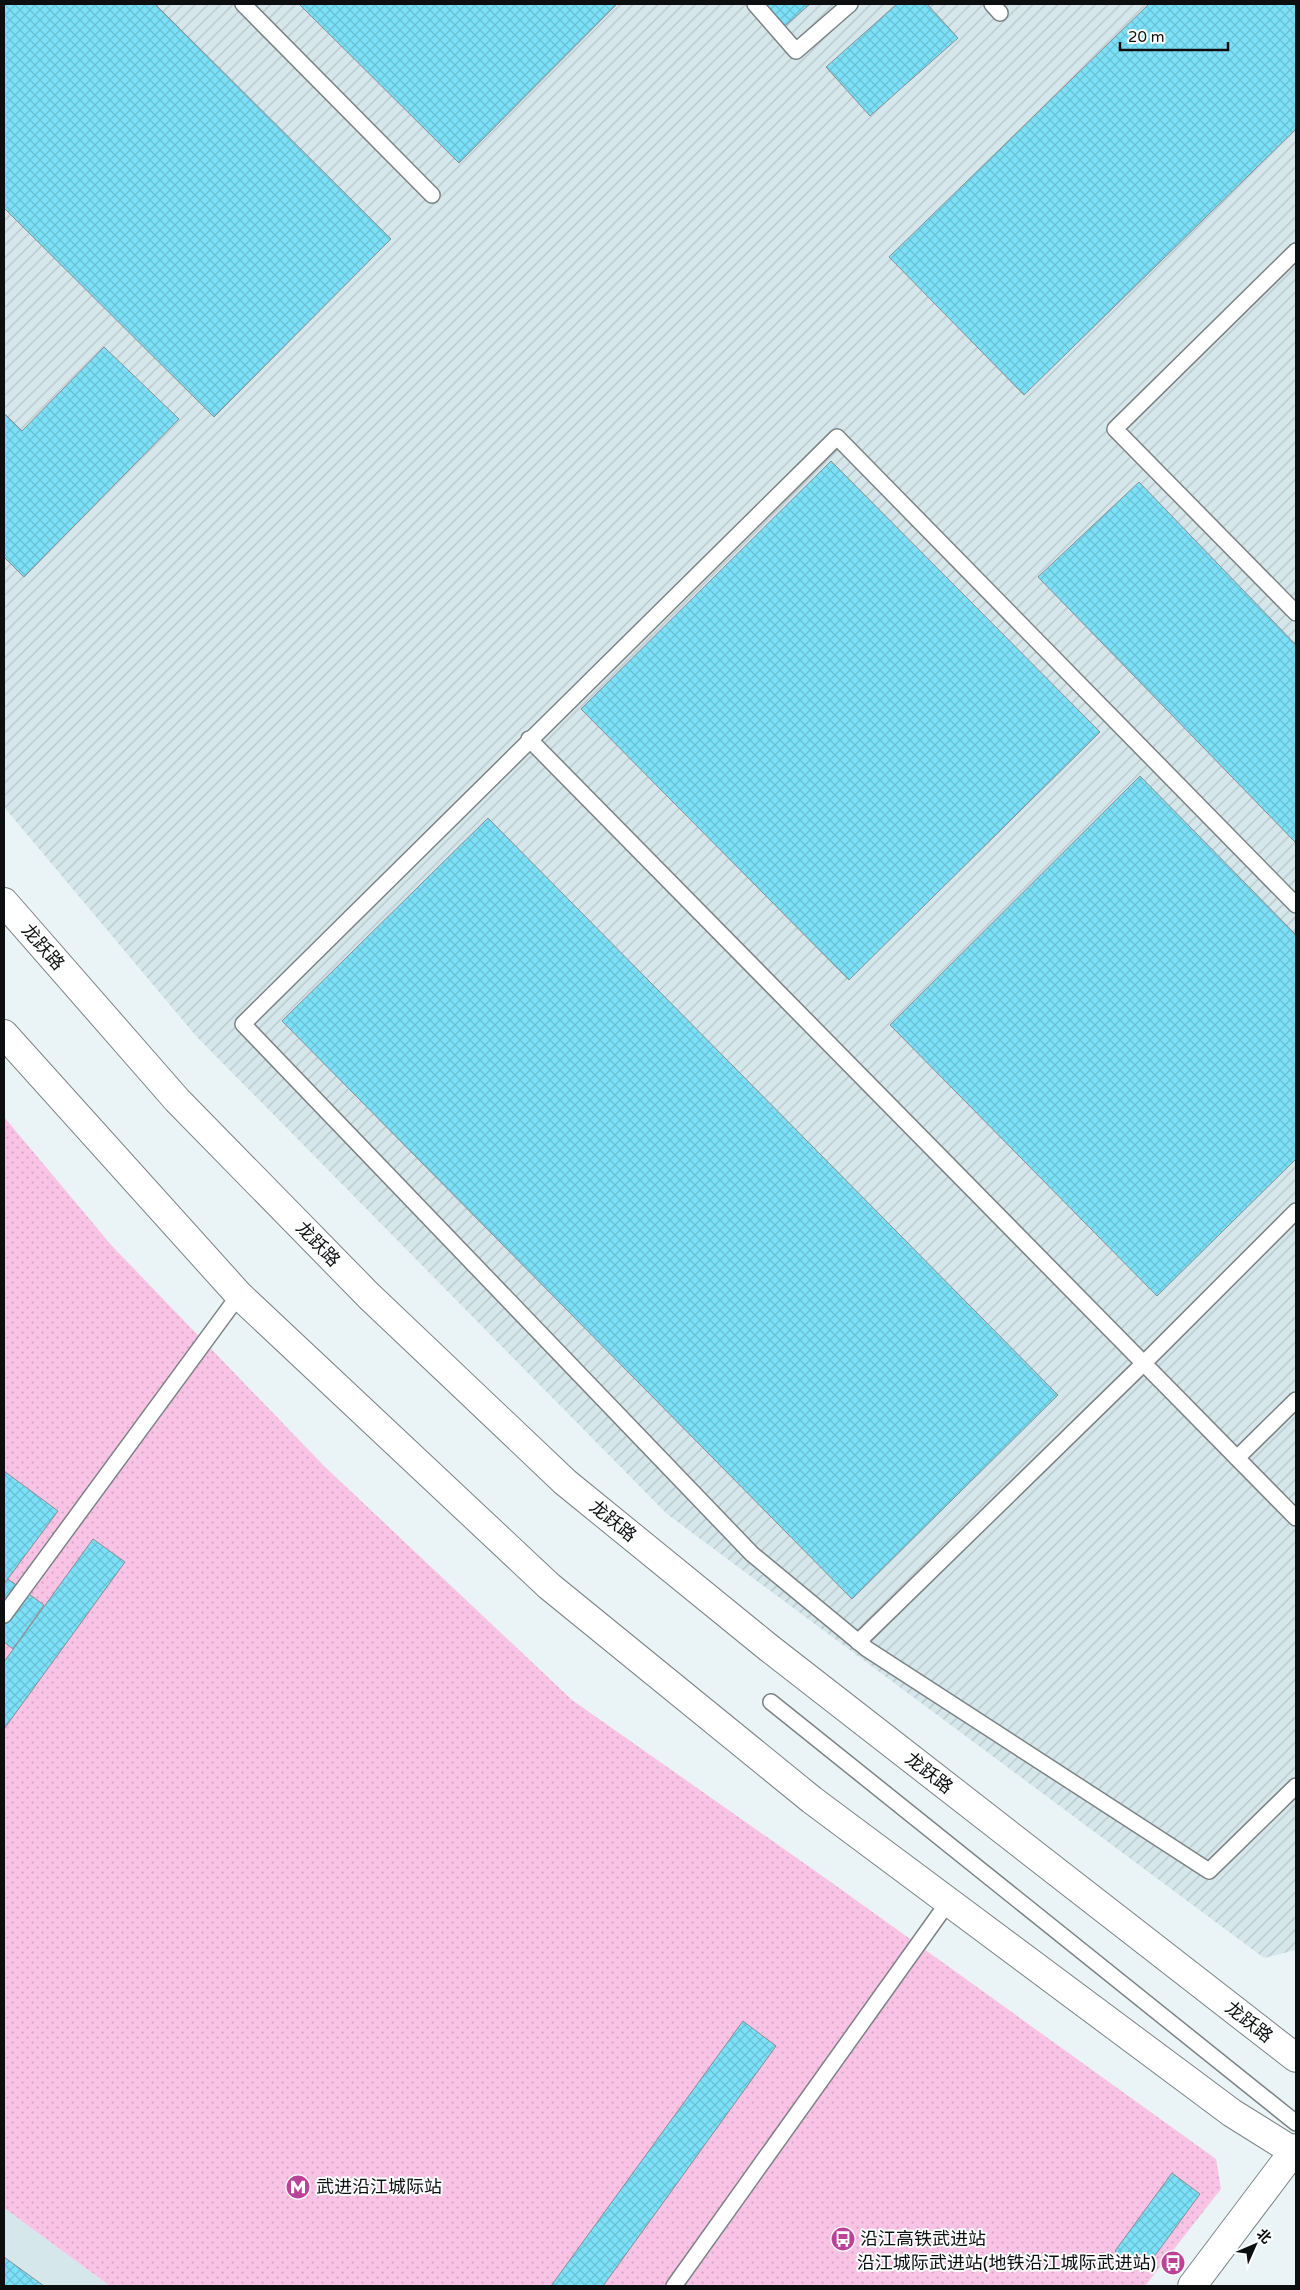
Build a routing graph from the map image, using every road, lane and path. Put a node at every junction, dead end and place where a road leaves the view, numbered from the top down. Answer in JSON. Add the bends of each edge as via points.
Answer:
{"nodes":[{"id":1,"x":243,"y":4,"type":"edge"},
{"id":2,"x":754,"y":4,"type":"edge"},
{"id":3,"x":850,"y":4,"type":"edge"},
{"id":4,"x":432,"y":194,"type":"dead end"},
{"id":5,"x":1296,"y":250,"type":"edge"},
{"id":6,"x":1296,"y":613,"type":"edge"},
{"id":7,"x":529,"y":739,"type":"junction"},
{"id":8,"x":4,"y":902,"type":"edge"},
{"id":9,"x":1296,"y":905,"type":"edge"},
{"id":10,"x":4,"y":1034,"type":"edge"},
{"id":11,"x":1296,"y":1210,"type":"edge"},
{"id":12,"x":239,"y":1295,"type":"junction"},
{"id":13,"x":1143,"y":1364,"type":"junction"},
{"id":14,"x":1296,"y":1400,"type":"edge"},
{"id":15,"x":1237,"y":1458,"type":"junction"},
{"id":16,"x":1296,"y":1518,"type":"edge"},
{"id":17,"x":4,"y":1615,"type":"edge"},
{"id":18,"x":858,"y":1642,"type":"junction"},
{"id":19,"x":771,"y":1702,"type":"dead end"},
{"id":20,"x":1296,"y":1786,"type":"edge"},
{"id":21,"x":949,"y":1901,"type":"junction"},
{"id":22,"x":1296,"y":2058,"type":"edge"},
{"id":23,"x":1296,"y":2123,"type":"edge"},
{"id":24,"x":1295,"y":2151,"type":"edge"},
{"id":25,"x":674,"y":2286,"type":"edge"},
{"id":26,"x":1192,"y":2286,"type":"edge"}],
"edges":[{"from":1,"to":4,"type":"lane"},
{"from":2,"to":3,"type":"lane","via":[[796,51]]},
{"from":5,"to":6,"type":"lane","via":[[1115,429]]},
{"from":7,"to":9,"type":"lane","via":[[837,437]]},
{"from":7,"to":13,"type":"lane"},
{"from":7,"to":18,"type":"lane","via":[[244,1024],[752,1554]]},
{"from":8,"to":22,"type":"street","name":"龙跃路","via":[[177,1100],[369,1296],[565,1482],[769,1648]]},
{"from":10,"to":12,"type":"street"},
{"from":11,"to":13,"type":"lane"},
{"from":12,"to":17,"type":"lane"},
{"from":12,"to":21,"type":"street","via":[[549,1586],[812,1800]]},
{"from":13,"to":15,"type":"lane"},
{"from":13,"to":18,"type":"lane"},
{"from":14,"to":15,"type":"lane"},
{"from":15,"to":16,"type":"lane"},
{"from":18,"to":20,"type":"lane","via":[[1209,1871]]},
{"from":19,"to":23,"type":"lane"},
{"from":21,"to":24,"type":"street","via":[[1232,2113]]},
{"from":21,"to":25,"type":"lane"},
{"from":24,"to":26,"type":"street"}]}
